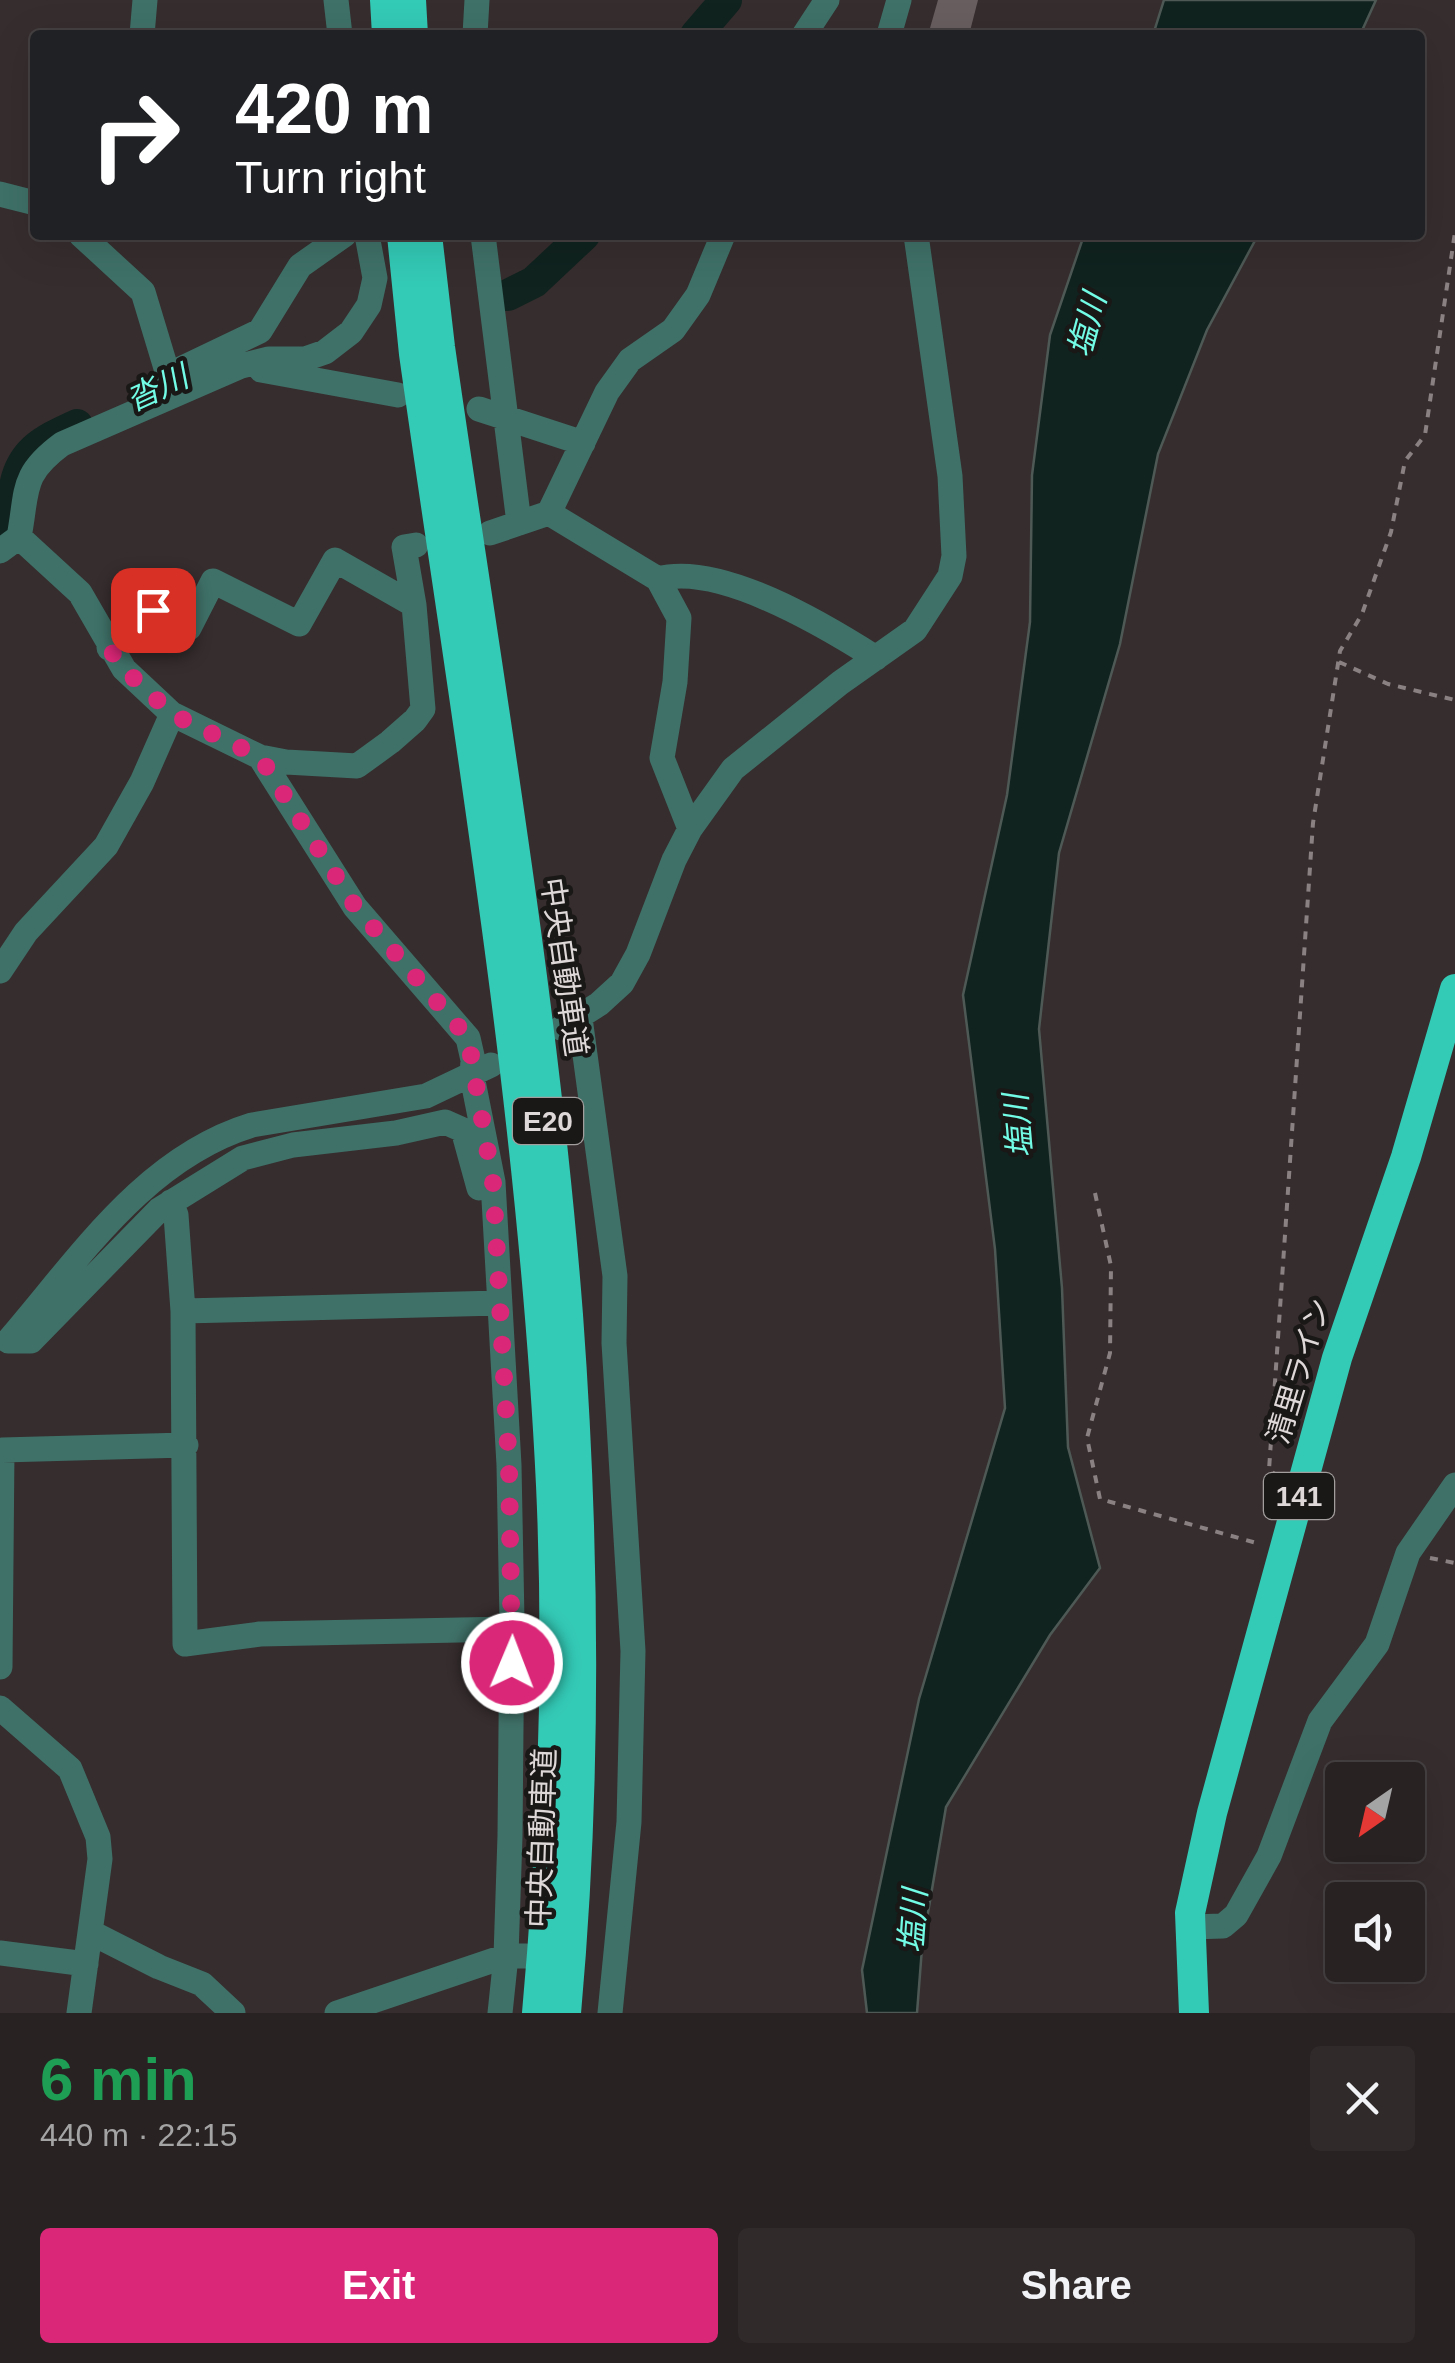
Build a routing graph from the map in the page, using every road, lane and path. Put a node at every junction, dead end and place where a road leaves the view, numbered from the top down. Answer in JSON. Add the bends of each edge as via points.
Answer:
{"nodes":[{"id":1,"x":145,"y":0,"type":"edge"},
{"id":2,"x":336,"y":0,"type":"edge"},
{"id":3,"x":385,"y":0,"type":"edge"},
{"id":4,"x":412,"y":0,"type":"edge"},
{"id":5,"x":477,"y":0,"type":"edge"},
{"id":6,"x":827,"y":0,"type":"edge"},
{"id":7,"x":898,"y":0,"type":"edge"},
{"id":8,"x":142,"y":30,"type":"edge"},
{"id":9,"x":339,"y":30,"type":"edge"},
{"id":10,"x":386,"y":30,"type":"edge"},
{"id":11,"x":412,"y":30,"type":"edge"},
{"id":12,"x":475,"y":30,"type":"edge"},
{"id":13,"x":807,"y":30,"type":"edge"},
{"id":14,"x":890,"y":30,"type":"edge"},
{"id":15,"x":0,"y":194,"type":"edge"},
{"id":16,"x":30,"y":202,"type":"edge"},
{"id":17,"x":1455,"y":232,"type":"edge"},
{"id":18,"x":86,"y":240,"type":"edge"},
{"id":19,"x":337,"y":240,"type":"edge"},
{"id":20,"x":368,"y":240,"type":"edge"},
{"id":21,"x":403,"y":240,"type":"edge"},
{"id":22,"x":428,"y":240,"type":"edge"},
{"id":23,"x":484,"y":240,"type":"edge"},
{"id":24,"x":720,"y":240,"type":"edge"},
{"id":25,"x":917,"y":240,"type":"edge"},
{"id":26,"x":205,"y":356,"type":"junction"},
{"id":27,"x":234,"y":369,"type":"junction"},
{"id":28,"x":171,"y":384,"type":"junction"},
{"id":29,"x":398,"y":395,"type":"dead end"},
{"id":30,"x":479,"y":409,"type":"dead end"},
{"id":31,"x":505,"y":420,"type":"junction"},
{"id":32,"x":583,"y":442,"type":"junction"},
{"id":33,"x":549,"y":513,"type":"junction"},
{"id":34,"x":520,"y":523,"type":"junction"},
{"id":35,"x":490,"y":533,"type":"dead end"},
{"id":36,"x":10,"y":544,"type":"edge"},
{"id":37,"x":416,"y":545,"type":"dead end"},
{"id":38,"x":658,"y":579,"type":"junction"},
{"id":39,"x":414,"y":605,"type":"junction"},
{"id":40,"x":109,"y":648,"type":"junction"},
{"id":41,"x":876,"y":658,"type":"junction"},
{"id":42,"x":1339,"y":662,"type":"junction"},
{"id":43,"x":1455,"y":700,"type":"edge"},
{"id":44,"x":172,"y":714,"type":"junction"},
{"id":45,"x":260,"y":757,"type":"junction"},
{"id":46,"x":690,"y":829,"type":"junction"},
{"id":47,"x":0,"y":971,"type":"edge"},
{"id":48,"x":1455,"y":989,"type":"edge"},
{"id":49,"x":482,"y":1070,"type":"junction"},
{"id":50,"x":1095,"y":1193,"type":"dead end"},
{"id":51,"x":171,"y":1202,"type":"junction"},
{"id":52,"x":493,"y":1216,"type":"junction"},
{"id":53,"x":499,"y":1303,"type":"junction"},
{"id":54,"x":183,"y":1311,"type":"junction"},
{"id":55,"x":4,"y":1346,"type":"edge"},
{"id":56,"x":186,"y":1445,"type":"junction"},
{"id":57,"x":1455,"y":1485,"type":"edge"},
{"id":58,"x":1300,"y":1492,"type":"junction"},
{"id":59,"x":1284,"y":1551,"type":"junction"},
{"id":60,"x":512,"y":1629,"type":"junction"},
{"id":61,"x":0,"y":1666,"type":"edge"},
{"id":62,"x":0,"y":1708,"type":"edge"},
{"id":63,"x":1190,"y":1927,"type":"junction"},
{"id":64,"x":90,"y":1932,"type":"junction"},
{"id":65,"x":0,"y":1953,"type":"edge"},
{"id":66,"x":516,"y":1956,"type":"junction"},
{"id":67,"x":589,"y":1958,"type":"dead end"},
{"id":68,"x":616,"y":1959,"type":"junction"},
{"id":69,"x":86,"y":1964,"type":"junction"},
{"id":70,"x":79,"y":2013,"type":"edge"},
{"id":71,"x":233,"y":2013,"type":"edge"},
{"id":72,"x":336,"y":2013,"type":"edge"},
{"id":73,"x":500,"y":2013,"type":"edge"},
{"id":74,"x":537,"y":2013,"type":"edge"},
{"id":75,"x":566,"y":2013,"type":"edge"},
{"id":76,"x":610,"y":2013,"type":"edge"},
{"id":77,"x":1194,"y":2013,"type":"edge"}],
"edges":[{"from":1,"to":8,"type":"street"},
{"from":2,"to":9,"type":"street"},
{"from":3,"to":10,"type":"highway"},
{"from":4,"to":11,"type":"highway"},
{"from":5,"to":12,"type":"street"},
{"from":6,"to":13,"type":"street"},
{"from":7,"to":14,"type":"street"},
{"from":15,"to":16,"type":"street"},
{"from":17,"to":42,"type":"path","via":[[1425,435],[1406,461],[1391,532]]},
{"from":18,"to":28,"type":"street","via":[[143,292]]},
{"from":19,"to":26,"type":"street","via":[[300,266],[260,331]]},
{"from":20,"to":27,"type":"street","via":[[375,278],[369,305],[351,332],[305,359],[269,359]]},
{"from":21,"to":74,"type":"highway","name":"中央自動車道","number":"E20","via":[[515,1078],[539,1322],[553,1643]]},
{"from":22,"to":75,"type":"highway","name":"中央自動車道","number":"E20","via":[[543,1068],[568,1314],[583,1634]]},
{"from":23,"to":31,"type":"street"},
{"from":24,"to":32,"type":"street","via":[[698,295],[673,330],[630,360]]},
{"from":25,"to":41,"type":"street","via":[[950,476],[954,556],[950,576],[916,630]]},
{"from":26,"to":27,"type":"street"},
{"from":26,"to":28,"type":"street"},
{"from":27,"to":28,"type":"street"},
{"from":27,"to":29,"type":"street"},
{"from":28,"to":36,"type":"street","via":[[36,464]]},
{"from":30,"to":31,"type":"street"},
{"from":31,"to":32,"type":"street"},
{"from":31,"to":34,"type":"street"},
{"from":32,"to":33,"type":"street"},
{"from":33,"to":34,"type":"street"},
{"from":33,"to":38,"type":"street"},
{"from":34,"to":35,"type":"street"},
{"from":36,"to":40,"type":"street","via":[[80,593]]},
{"from":37,"to":39,"type":"street","via":[[404,547]]},
{"from":38,"to":41,"type":"street","via":[[676,574],[753,591]]},
{"from":38,"to":46,"type":"street","via":[[679,618],[662,758]]},
{"from":39,"to":40,"type":"street","via":[[335,560],[300,624],[213,581],[188,628],[153,610]]},
{"from":39,"to":45,"type":"street","via":[[423,710],[415,720],[357,766]]},
{"from":40,"to":44,"type":"street"},
{"from":41,"to":46,"type":"street","via":[[733,769]]},
{"from":42,"to":43,"type":"path","via":[[1388,684]]},
{"from":42,"to":58,"type":"path","via":[[1313,823],[1269,1470]]},
{"from":44,"to":45,"type":"street"},
{"from":44,"to":47,"type":"street","via":[[106,846],[26,932]]},
{"from":45,"to":49,"type":"street","via":[[355,906],[468,1038]]},
{"from":46,"to":68,"type":"street","via":[[622,982],[571,1023],[615,1276],[634,1651],[630,1822]]},
{"from":48,"to":58,"type":"highway","name":"清里ライン","number":"141"},
{"from":49,"to":52,"type":"street"},
{"from":49,"to":55,"type":"street","via":[[426,1096],[252,1125],[195,1150],[133,1196]]},
{"from":50,"to":59,"type":"path","via":[[1112,1266],[1110,1353],[1086,1438],[1100,1500]]},
{"from":51,"to":52,"type":"street","via":[[243,1158],[446,1122],[463,1130]]},
{"from":51,"to":54,"type":"street"},
{"from":51,"to":55,"type":"street","via":[[30,1341]]},
{"from":52,"to":53,"type":"street"},
{"from":53,"to":54,"type":"street"},
{"from":53,"to":60,"type":"street"},
{"from":54,"to":56,"type":"street"},
{"from":56,"to":60,"type":"street","via":[[185,1644],[260,1634]]},
{"from":56,"to":61,"type":"street","via":[[2,1450]]},
{"from":57,"to":63,"type":"street","via":[[1408,1553],[1377,1644],[1320,1721],[1269,1856],[1236,1916],[1223,1926]]},
{"from":58,"to":59,"type":"highway","name":"清里ライン","number":"141"},
{"from":59,"to":63,"type":"highway","name":"清里ライン","number":"141","via":[[1212,1813]]},
{"from":60,"to":66,"type":"street"},
{"from":62,"to":64,"type":"street","via":[[70,1770],[82,1794],[100,1859]]},
{"from":63,"to":77,"type":"highway","name":"清里ライン","number":"141"},
{"from":64,"to":69,"type":"street"},
{"from":64,"to":71,"type":"street","via":[[202,1984]]},
{"from":65,"to":69,"type":"street"},
{"from":66,"to":72,"type":"street"},
{"from":66,"to":73,"type":"street"},
{"from":67,"to":68,"type":"street"},
{"from":68,"to":76,"type":"street"},
{"from":69,"to":70,"type":"street"}]}
